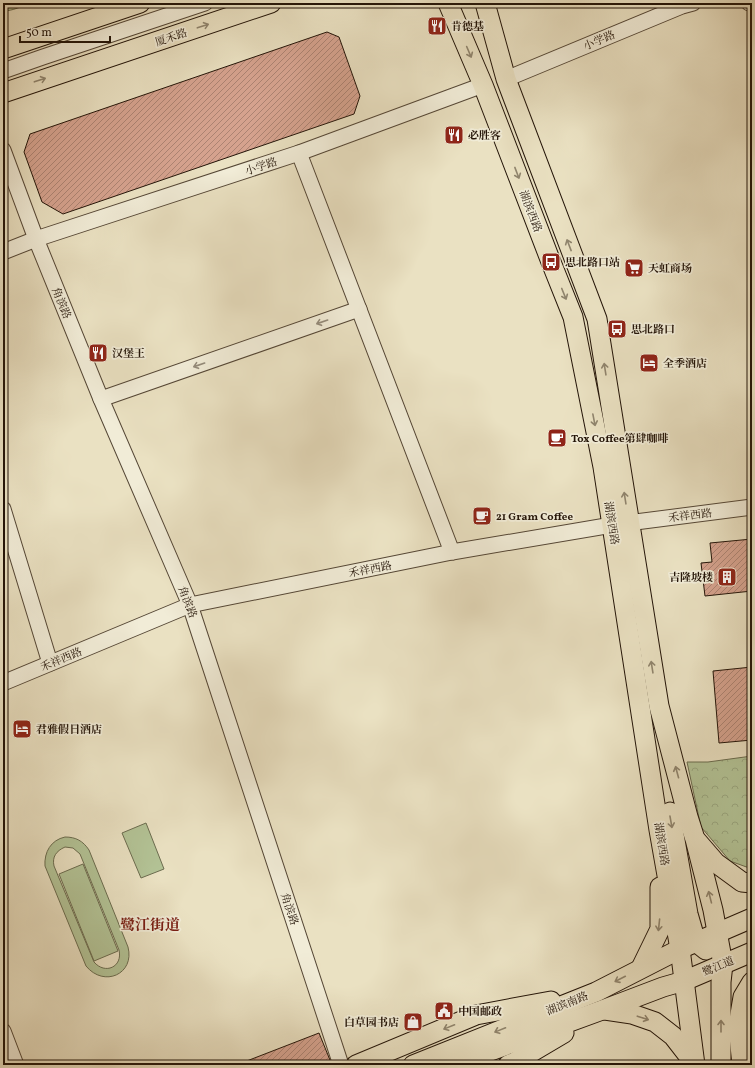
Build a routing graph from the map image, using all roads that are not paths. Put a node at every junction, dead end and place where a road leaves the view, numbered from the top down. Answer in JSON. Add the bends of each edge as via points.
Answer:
{"nodes":[{"id":1,"x":140,"y":3,"type":"edge"},
{"id":2,"x":205,"y":3,"type":"edge"},
{"id":3,"x":271,"y":3,"type":"edge"},
{"id":4,"x":448,"y":3,"type":"edge"},
{"id":5,"x":485,"y":3,"type":"edge"},
{"id":6,"x":690,"y":3,"type":"edge"},
{"id":7,"x":3,"y":49,"type":"edge"},
{"id":8,"x":3,"y":71,"type":"edge"},
{"id":9,"x":506,"y":79,"type":"junction"},
{"id":10,"x":483,"y":85,"type":"junction"},
{"id":11,"x":3,"y":93,"type":"edge"},
{"id":12,"x":3,"y":150,"type":"edge"},
{"id":13,"x":299,"y":153,"type":"junction"},
{"id":14,"x":7,"y":178,"type":"edge"},
{"id":15,"x":36,"y":239,"type":"junction"},
{"id":16,"x":3,"y":252,"type":"edge"},
{"id":17,"x":359,"y":309,"type":"junction"},
{"id":18,"x":101,"y":399,"type":"junction"},
{"id":19,"x":752,"y":507,"type":"edge"},
{"id":20,"x":3,"y":509,"type":"edge"},
{"id":21,"x":621,"y":524,"type":"junction"},
{"id":22,"x":452,"y":552,"type":"junction"},
{"id":23,"x":190,"y":605,"type":"junction"},
{"id":24,"x":50,"y":663,"type":"junction"},
{"id":25,"x":3,"y":683,"type":"edge"},
{"id":26,"x":648,"y":759,"type":"junction"},
{"id":27,"x":659,"y":830,"type":"junction"},
{"id":28,"x":695,"y":839,"type":"junction"},
{"id":29,"x":752,"y":883,"type":"edge"},
{"id":30,"x":752,"y":918,"type":"edge"},
{"id":31,"x":717,"y":932,"type":"junction"},
{"id":32,"x":688,"y":945,"type":"junction"},
{"id":33,"x":752,"y":952,"type":"edge"},
{"id":34,"x":722,"y":964,"type":"junction"},
{"id":35,"x":641,"y":968,"type":"junction"},
{"id":36,"x":684,"y":981,"type":"junction"},
{"id":37,"x":752,"y":982,"type":"edge"},
{"id":38,"x":596,"y":992,"type":"junction"},
{"id":39,"x":605,"y":1009,"type":"junction"},
{"id":40,"x":3,"y":1031,"type":"edge"},
{"id":41,"x":695,"y":1064,"type":"edge"},
{"id":42,"x":16,"y":1065,"type":"edge"},
{"id":43,"x":341,"y":1065,"type":"edge"},
{"id":44,"x":356,"y":1065,"type":"edge"},
{"id":45,"x":413,"y":1065,"type":"edge"},
{"id":46,"x":452,"y":1065,"type":"edge"},
{"id":47,"x":508,"y":1065,"type":"edge"},
{"id":48,"x":721,"y":1065,"type":"edge"},
{"id":49,"x":742,"y":1065,"type":"edge"}],
"edges":[{"from":1,"to":7,"type":"main road"},
{"from":2,"to":8,"type":"street"},
{"from":11,"to":3,"type":"main road","name":"厦禾路","one_way":true},
{"from":4,"to":10,"type":"main road","name":"湖滨西路","one_way":true},
{"from":5,"to":9,"type":"main road","name":"湖滨西路"},
{"from":6,"to":9,"type":"street","name":"小学路"},
{"from":21,"to":9,"type":"main road","name":"湖滨西路","one_way":true,"via":[[597,318]]},
{"from":10,"to":13,"type":"street","name":"小学路"},
{"from":10,"to":21,"type":"main road","name":"湖滨西路","one_way":true,"via":[[573,317],[603,467]]},
{"from":12,"to":14,"type":"street","name":"角滨路"},
{"from":13,"to":15,"type":"street","name":"小学路"},
{"from":13,"to":17,"type":"street"},
{"from":14,"to":15,"type":"street","name":"角滨路"},
{"from":15,"to":16,"type":"street","name":"小学路"},
{"from":15,"to":18,"type":"street","name":"角滨路"},
{"from":17,"to":18,"type":"street","one_way":true},
{"from":17,"to":22,"type":"street"},
{"from":18,"to":23,"type":"street","name":"角滨路"},
{"from":19,"to":21,"type":"street","name":"禾祥西路"},
{"from":20,"to":24,"type":"street"},
{"from":21,"to":22,"type":"street","name":"禾祥西路"},
{"from":21,"to":26,"type":"main road","name":"湖滨西路"},
{"from":28,"to":21,"type":"main road","name":"湖滨西路","one_way":true,"via":[[658,706]]},
{"from":22,"to":23,"type":"street","name":"禾祥西路"},
{"from":23,"to":24,"type":"street","name":"禾祥西路"},
{"from":23,"to":43,"type":"street","name":"角滨路"},
{"from":24,"to":25,"type":"street","name":"禾祥西路"},
{"from":26,"to":27,"type":"main road","name":"湖滨西路"},
{"from":26,"to":32,"type":"main road","one_way":true,"via":[[669,810],[688,914]]},
{"from":27,"to":32,"type":"main road","name":"湖滨西路"},
{"from":27,"to":35,"type":"main road","one_way":true,"via":[[660,929]]},
{"from":28,"to":29,"type":"main road","via":[[716,863],[742,882]]},
{"from":31,"to":28,"type":"main road","name":"湖滨西路","one_way":true},
{"from":30,"to":31,"type":"main road"},
{"from":31,"to":32,"type":"main road","name":"湖滨南路"},
{"from":31,"to":34,"type":"main road","name":"湖滨西路"},
{"from":32,"to":34,"type":"main road"},
{"from":32,"to":35,"type":"main road","name":"湖滨南路"},
{"from":32,"to":36,"type":"main road","name":"湖滨西路"},
{"from":33,"to":34,"type":"main road","name":"鹭江道"},
{"from":34,"to":36,"type":"main road","name":"鹭江道"},
{"from":48,"to":34,"type":"main road","name":"湖滨西路","one_way":true},
{"from":35,"to":38,"type":"main road","name":"湖滨南路","one_way":true},
{"from":36,"to":39,"type":"main road","name":"湖滨南路"},
{"from":36,"to":41,"type":"main road","name":"湖滨西路"},
{"from":37,"to":49,"type":"main road","via":[[743,997],[738,1026]]},
{"from":38,"to":44,"type":"main road","one_way":true,"via":[[476,1015]]},
{"from":38,"to":45,"type":"main road","name":"湖滨南路","one_way":true},
{"from":39,"to":41,"type":"main road","one_way":true,"via":[[655,1022],[673,1036]]},
{"from":39,"to":46,"type":"main road","name":"湖滨南路"},
{"from":39,"to":47,"type":"main road"},
{"from":40,"to":42,"type":"street"}]}
